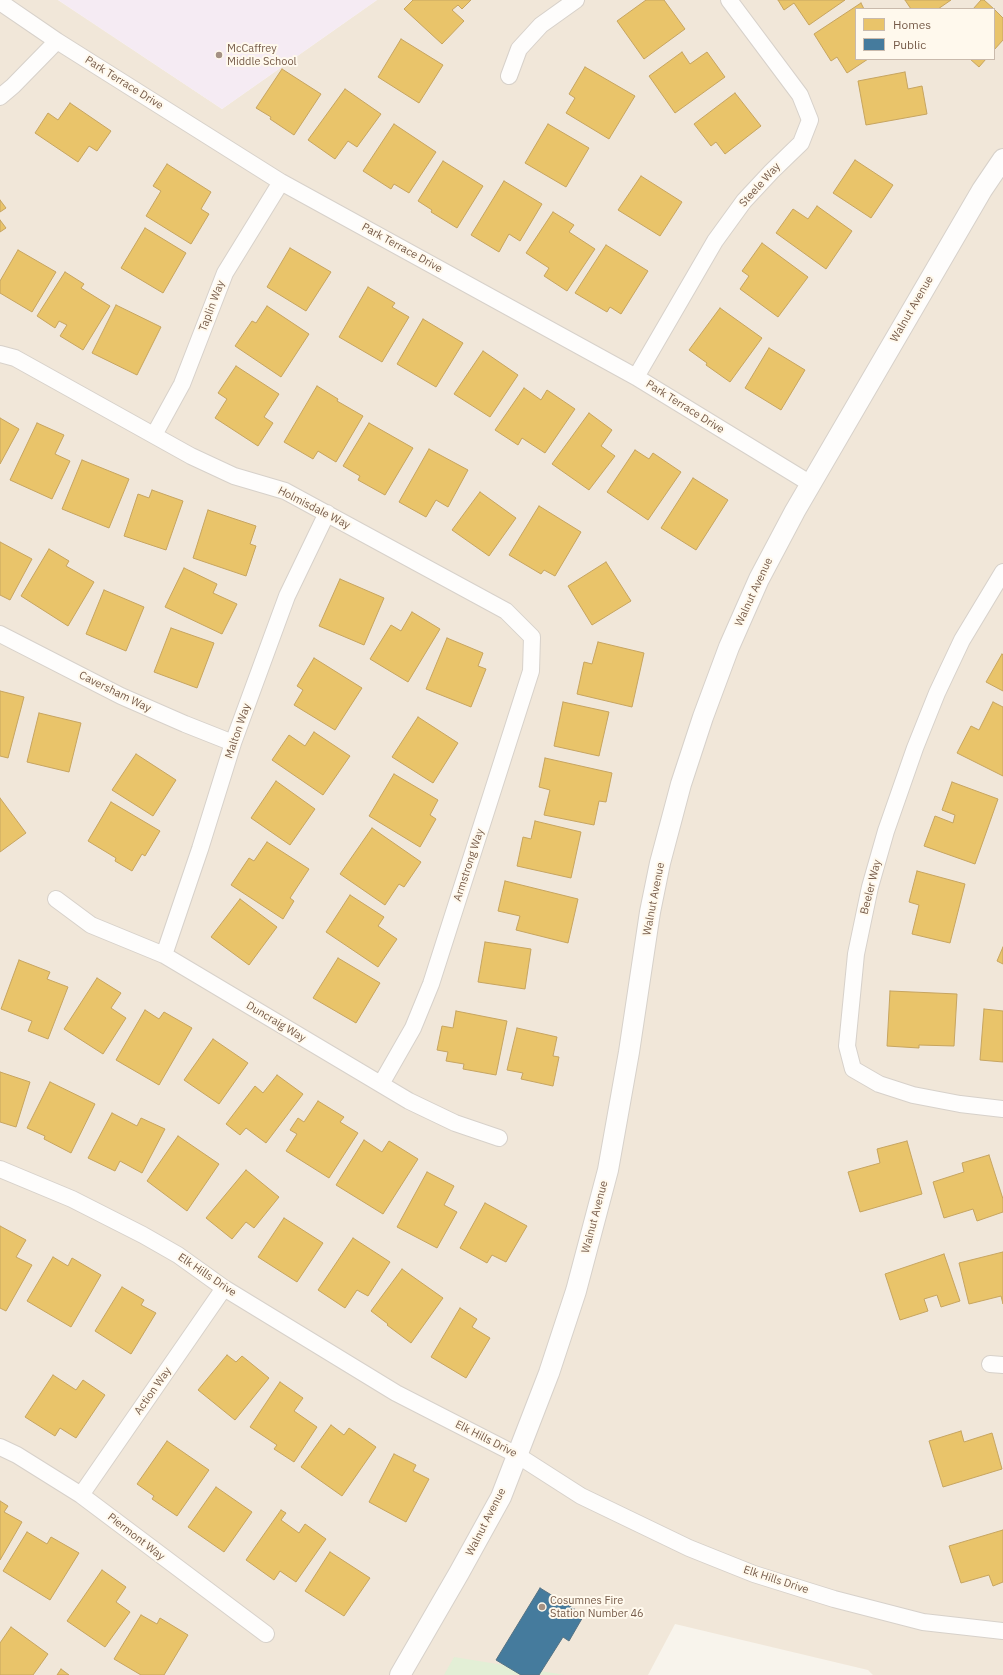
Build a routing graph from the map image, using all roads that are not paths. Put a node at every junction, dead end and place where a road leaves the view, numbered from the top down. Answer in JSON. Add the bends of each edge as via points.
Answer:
{"nodes":[{"id":1,"x":576,"y":0,"type":"edge"},
{"id":2,"x":729,"y":0,"type":"edge"},
{"id":3,"x":0,"y":2,"type":"edge"},
{"id":4,"x":57,"y":41,"type":"junction"},
{"id":5,"x":509,"y":76,"type":"dead end"},
{"id":6,"x":0,"y":97,"type":"edge"},
{"id":7,"x":1003,"y":159,"type":"edge"},
{"id":8,"x":281,"y":182,"type":"junction"},
{"id":9,"x":0,"y":354,"type":"edge"},
{"id":10,"x":636,"y":377,"type":"junction"},
{"id":11,"x":154,"y":435,"type":"junction"},
{"id":12,"x":811,"y":484,"type":"junction"},
{"id":13,"x":327,"y":514,"type":"junction"},
{"id":14,"x":1003,"y":572,"type":"edge"},
{"id":15,"x":0,"y":634,"type":"edge"},
{"id":16,"x":532,"y":637,"type":"joint"},
{"id":17,"x":233,"y":743,"type":"junction"},
{"id":18,"x":56,"y":899,"type":"dead end"},
{"id":19,"x":164,"y":955,"type":"junction"},
{"id":20,"x":381,"y":1084,"type":"junction"},
{"id":21,"x":1003,"y":1109,"type":"edge"},
{"id":22,"x":499,"y":1138,"type":"dead end"},
{"id":23,"x":0,"y":1169,"type":"edge"},
{"id":24,"x":224,"y":1288,"type":"junction"},
{"id":25,"x":0,"y":1447,"type":"edge"},
{"id":26,"x":517,"y":1455,"type":"junction"},
{"id":27,"x":82,"y":1495,"type":"junction"},
{"id":28,"x":1003,"y":1630,"type":"edge"},
{"id":29,"x":266,"y":1634,"type":"dead end"},
{"id":30,"x":400,"y":1675,"type":"edge"}],
"edges":[{"from":1,"to":5,"type":"street","via":[[541,24],[519,49]]},
{"from":2,"to":10,"type":"street","name":"Steele Way","via":[[800,95],[810,120],[801,144],[744,201],[715,241]]},
{"from":3,"to":4,"type":"street","name":"Park Terrace Drive"},
{"from":4,"to":6,"type":"street"},
{"from":4,"to":8,"type":"street","name":"Park Terrace Drive"},
{"from":7,"to":12,"type":"street","name":"Walnut Avenue","via":[[982,190]]},
{"from":8,"to":10,"type":"street","name":"Park Terrace Drive"},
{"from":8,"to":11,"type":"street","name":"Taplin Way","via":[[225,273],[182,384]]},
{"from":9,"to":11,"type":"street","name":"Holmisdale Way","via":[[15,358]]},
{"from":10,"to":12,"type":"street","name":"Park Terrace Drive"},
{"from":11,"to":13,"type":"street","name":"Holmisdale Way","via":[[234,476],[285,491]]},
{"from":12,"to":26,"type":"street","name":"Walnut Avenue","via":[[759,579],[729,647],[681,784],[650,912],[608,1170],[576,1291],[549,1373]]},
{"from":13,"to":16,"type":"street","name":"Holmisdale Way","via":[[506,611]]},
{"from":13,"to":17,"type":"street","name":"Malton Way","via":[[287,596]]},
{"from":14,"to":21,"type":"street","name":"Beeler Way","via":[[962,640],[937,693],[886,831],[870,887],[856,954],[847,1046],[853,1069],[879,1084],[913,1095]]},
{"from":15,"to":17,"type":"street","name":"Caversham Way","via":[[121,696]]},
{"from":16,"to":20,"type":"street","name":"Armstrong Way","via":[[531,672],[431,984],[413,1028]]},
{"from":17,"to":19,"type":"street","name":"Malton Way"},
{"from":18,"to":19,"type":"street","name":"Duncraig Way","via":[[90,925]]},
{"from":19,"to":20,"type":"street","name":"Duncraig Way"},
{"from":20,"to":22,"type":"street","name":"Duncraig Way","via":[[455,1123]]},
{"from":23,"to":24,"type":"street","name":"Elk Hills Drive","via":[[72,1199],[143,1236],[178,1255]]},
{"from":24,"to":26,"type":"street","name":"Elk Hills Drive","via":[[396,1393]]},
{"from":24,"to":27,"type":"street","name":"Action Way"},
{"from":25,"to":27,"type":"street","name":"Piermont Way"},
{"from":26,"to":28,"type":"street","name":"Elk Hills Drive","via":[[581,1496],[689,1548],[754,1574],[834,1599],[923,1622]]},
{"from":26,"to":30,"type":"street","name":"Walnut Avenue","via":[[501,1497]]},
{"from":27,"to":29,"type":"street","name":"Piermont Way"}]}
